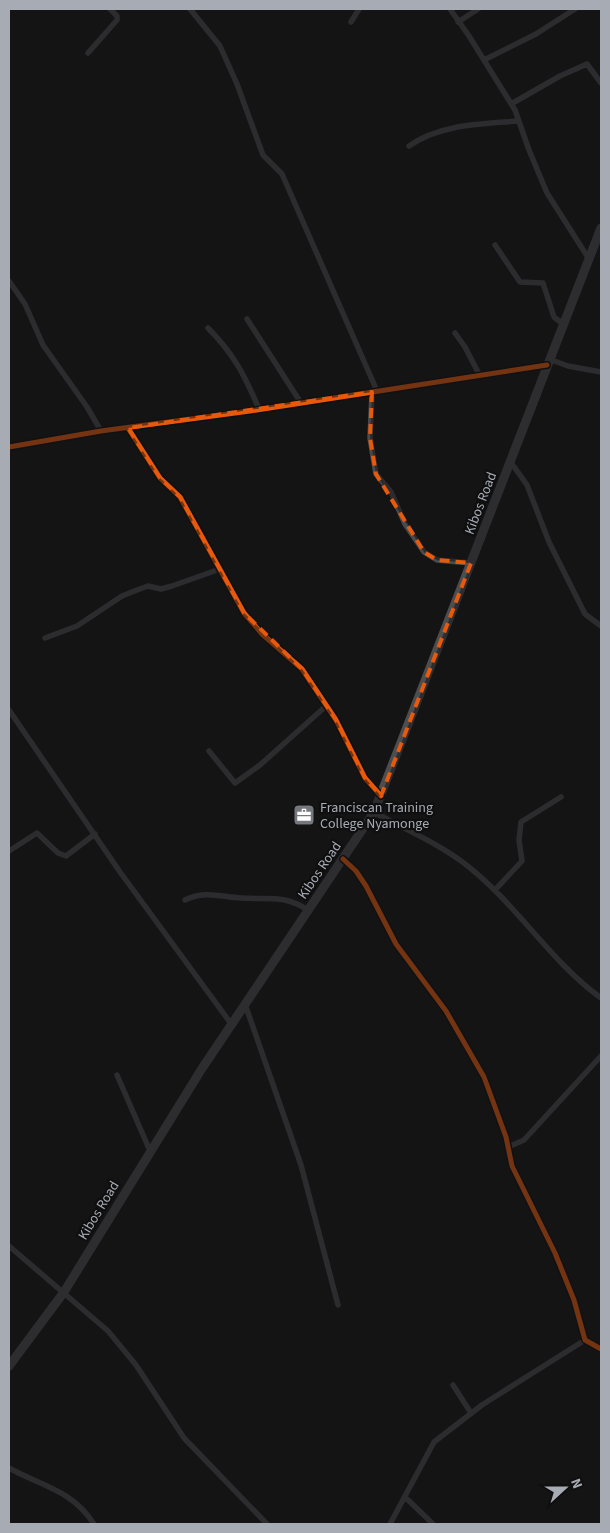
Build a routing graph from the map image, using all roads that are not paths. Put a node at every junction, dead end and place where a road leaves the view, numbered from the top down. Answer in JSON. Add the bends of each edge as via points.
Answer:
{"nodes":[{"id":1,"x":110,"y":9,"type":"edge"},
{"id":2,"x":190,"y":9,"type":"edge"},
{"id":3,"x":359,"y":9,"type":"edge"},
{"id":4,"x":450,"y":9,"type":"edge"},
{"id":5,"x":478,"y":9,"type":"edge"},
{"id":6,"x":575,"y":9,"type":"edge"},
{"id":7,"x":352,"y":22,"type":"dead end"},
{"id":8,"x":458,"y":22,"type":"junction"},
{"id":9,"x":88,"y":53,"type":"dead end"},
{"id":10,"x":484,"y":60,"type":"junction"},
{"id":11,"x":601,"y":83,"type":"edge"},
{"id":12,"x":511,"y":104,"type":"junction"},
{"id":13,"x":519,"y":121,"type":"junction"},
{"id":14,"x":408,"y":146,"type":"dead end"},
{"id":15,"x":601,"y":228,"type":"edge"},
{"id":16,"x":495,"y":244,"type":"dead end"},
{"id":17,"x":590,"y":258,"type":"junction"},
{"id":18,"x":9,"y":281,"type":"edge"},
{"id":19,"x":247,"y":319,"type":"dead end"},
{"id":20,"x":563,"y":324,"type":"junction"},
{"id":21,"x":208,"y":328,"type":"dead end"},
{"id":22,"x":455,"y":333,"type":"dead end"},
{"id":23,"x":548,"y":362,"type":"junction"},
{"id":24,"x":601,"y":372,"type":"edge"},
{"id":25,"x":479,"y":374,"type":"junction"},
{"id":26,"x":374,"y":392,"type":"junction"},
{"id":27,"x":301,"y":403,"type":"junction"},
{"id":28,"x":259,"y":409,"type":"junction"},
{"id":29,"x":128,"y":428,"type":"junction"},
{"id":30,"x":101,"y":431,"type":"junction"},
{"id":31,"x":9,"y":447,"type":"edge"},
{"id":32,"x":510,"y":461,"type":"junction"},
{"id":33,"x":471,"y":563,"type":"junction"},
{"id":34,"x":220,"y":569,"type":"junction"},
{"id":35,"x":601,"y":626,"type":"edge"},
{"id":36,"x":45,"y":638,"type":"dead end"},
{"id":37,"x":326,"y":706,"type":"junction"},
{"id":38,"x":9,"y":710,"type":"edge"},
{"id":39,"x":208,"y":751,"type":"dead end"},
{"id":40,"x":381,"y":796,"type":"junction"},
{"id":41,"x":561,"y":797,"type":"dead end"},
{"id":42,"x":374,"y":812,"type":"junction"},
{"id":43,"x":95,"y":834,"type":"junction"},
{"id":44,"x":9,"y":851,"type":"edge"},
{"id":45,"x":343,"y":860,"type":"junction"},
{"id":46,"x":494,"y":890,"type":"junction"},
{"id":47,"x":185,"y":900,"type":"dead end"},
{"id":48,"x":308,"y":910,"type":"junction"},
{"id":49,"x":601,"y":998,"type":"edge"},
{"id":50,"x":245,"y":1004,"type":"junction"},
{"id":51,"x":232,"y":1025,"type":"junction"},
{"id":52,"x":601,"y":1056,"type":"edge"},
{"id":53,"x":117,"y":1075,"type":"dead end"},
{"id":54,"x":508,"y":1147,"type":"junction"},
{"id":55,"x":150,"y":1150,"type":"junction"},
{"id":56,"x":9,"y":1246,"type":"edge"},
{"id":57,"x":64,"y":1292,"type":"junction"},
{"id":58,"x":338,"y":1305,"type":"dead end"},
{"id":59,"x":585,"y":1340,"type":"junction"},
{"id":60,"x":601,"y":1349,"type":"edge"},
{"id":61,"x":9,"y":1366,"type":"edge"},
{"id":62,"x":452,"y":1385,"type":"dead end"},
{"id":63,"x":471,"y":1413,"type":"junction"},
{"id":64,"x":9,"y":1468,"type":"edge"},
{"id":65,"x":405,"y":1497,"type":"junction"},
{"id":66,"x":94,"y":1524,"type":"edge"},
{"id":67,"x":267,"y":1524,"type":"edge"},
{"id":68,"x":390,"y":1524,"type":"edge"},
{"id":69,"x":433,"y":1524,"type":"edge"}],
"edges":[{"from":1,"to":9,"type":"street","via":[[117,20]]},
{"from":2,"to":26,"type":"street","via":[[220,46],[238,84],[263,155],[282,174]]},
{"from":3,"to":7,"type":"street"},
{"from":4,"to":8,"type":"street"},
{"from":5,"to":8,"type":"street"},
{"from":6,"to":10,"type":"street","via":[[536,34]]},
{"from":8,"to":10,"type":"street"},
{"from":10,"to":12,"type":"street"},
{"from":11,"to":12,"type":"street","via":[[587,64]]},
{"from":12,"to":13,"type":"street"},
{"from":13,"to":14,"type":"street","via":[[468,125],[437,132]]},
{"from":13,"to":17,"type":"street","via":[[548,193]]},
{"from":15,"to":17,"type":"main road","name":"Kibos Road"},
{"from":16,"to":20,"type":"street","via":[[520,282],[543,283],[554,317]]},
{"from":17,"to":20,"type":"main road","name":"Kibos Road"},
{"from":18,"to":30,"type":"street","via":[[25,304],[43,345]]},
{"from":19,"to":27,"type":"street"},
{"from":20,"to":23,"type":"main road","name":"Kibos Road"},
{"from":21,"to":28,"type":"street","via":[[227,347],[243,371]]},
{"from":22,"to":25,"type":"street"},
{"from":23,"to":24,"type":"street"},
{"from":23,"to":25,"type":"street"},
{"from":23,"to":32,"type":"main road","name":"Kibos Road"},
{"from":25,"to":26,"type":"street"},
{"from":26,"to":27,"type":"street"},
{"from":26,"to":33,"type":"street","via":[[370,438],[376,474],[424,552],[437,560]]},
{"from":27,"to":28,"type":"street"},
{"from":28,"to":29,"type":"street"},
{"from":29,"to":30,"type":"street"},
{"from":29,"to":34,"type":"street","via":[[160,478],[180,497]]},
{"from":30,"to":31,"type":"street"},
{"from":32,"to":33,"type":"main road","name":"Kibos Road"},
{"from":32,"to":35,"type":"street","via":[[527,485],[549,542],[585,614]]},
{"from":33,"to":40,"type":"main road","name":"Kibos Road"},
{"from":34,"to":36,"type":"street","via":[[161,589],[148,586],[137,590],[122,596],[77,626]]},
{"from":34,"to":37,"type":"street","via":[[253,625],[302,669]]},
{"from":37,"to":39,"type":"street","via":[[236,783]]},
{"from":37,"to":40,"type":"street","via":[[365,778]]},
{"from":38,"to":43,"type":"street"},
{"from":40,"to":42,"type":"main road","name":"Kibos Road"},
{"from":41,"to":46,"type":"street","via":[[521,822],[522,861]]},
{"from":42,"to":45,"type":"main road","name":"Kibos Road"},
{"from":42,"to":46,"type":"street","via":[[455,857]]},
{"from":43,"to":44,"type":"street","via":[[66,856],[36,833]]},
{"from":43,"to":51,"type":"street"},
{"from":45,"to":48,"type":"main road","name":"Kibos Road"},
{"from":45,"to":54,"type":"street","via":[[356,871],[396,944],[446,1010],[466,1044],[484,1077]]},
{"from":46,"to":49,"type":"street","via":[[577,979]]},
{"from":47,"to":48,"type":"street","via":[[202,894],[272,897],[296,903]]},
{"from":48,"to":50,"type":"main road","name":"Kibos Road"},
{"from":50,"to":51,"type":"main road","name":"Kibos Road"},
{"from":50,"to":58,"type":"street","via":[[301,1165]]},
{"from":51,"to":55,"type":"main road","name":"Kibos Road"},
{"from":52,"to":54,"type":"street","via":[[524,1140]]},
{"from":53,"to":55,"type":"street"},
{"from":54,"to":59,"type":"street","via":[[512,1166],[546,1232],[574,1300]]},
{"from":55,"to":57,"type":"main road","name":"Kibos Road"},
{"from":56,"to":57,"type":"street"},
{"from":57,"to":61,"type":"main road","name":"Kibos Road"},
{"from":57,"to":67,"type":"street","via":[[123,1348],[184,1438]]},
{"from":59,"to":60,"type":"street"},
{"from":59,"to":63,"type":"street"},
{"from":62,"to":63,"type":"street"},
{"from":63,"to":65,"type":"street","via":[[430,1447]]},
{"from":64,"to":66,"type":"street","via":[[56,1488]]},
{"from":65,"to":68,"type":"street"},
{"from":65,"to":69,"type":"street"}]}
